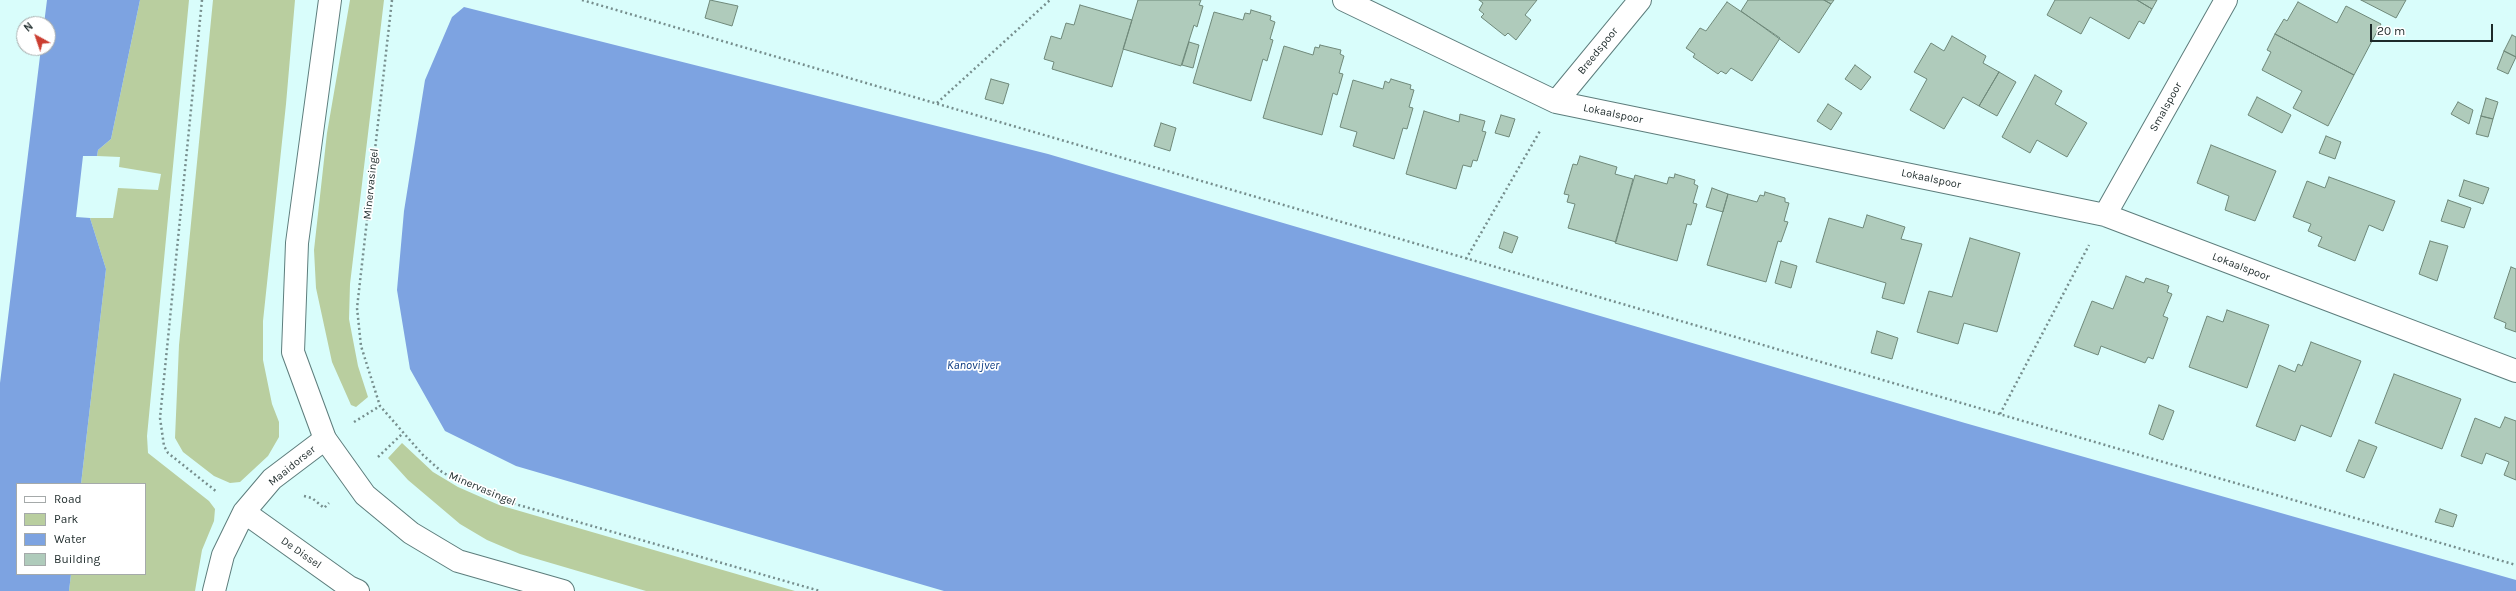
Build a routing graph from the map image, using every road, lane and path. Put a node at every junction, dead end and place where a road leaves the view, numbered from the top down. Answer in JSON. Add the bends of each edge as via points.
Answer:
{"nodes":[{"id":1,"x":202,"y":0,"type":"edge"},
{"id":2,"x":330,"y":0,"type":"edge"},
{"id":3,"x":392,"y":0,"type":"edge"},
{"id":4,"x":582,"y":0,"type":"edge"},
{"id":5,"x":1050,"y":0,"type":"edge"},
{"id":6,"x":1344,"y":0,"type":"edge"},
{"id":7,"x":1640,"y":0,"type":"edge"},
{"id":8,"x":2226,"y":0,"type":"edge"},
{"id":9,"x":1556,"y":102,"type":"junction"},
{"id":10,"x":936,"y":103,"type":"junction"},
{"id":11,"x":2105,"y":215,"type":"junction"},
{"id":12,"x":1466,"y":258,"type":"junction"},
{"id":13,"x":2516,"y":371,"type":"edge"},
{"id":14,"x":2000,"y":414,"type":"junction"},
{"id":15,"x":325,"y":439,"type":"junction"},
{"id":16,"x":244,"y":512,"type":"junction"},
{"id":17,"x":2516,"y":566,"type":"edge"},
{"id":18,"x":214,"y":591,"type":"edge"},
{"id":19,"x":358,"y":591,"type":"edge"},
{"id":20,"x":563,"y":591,"type":"edge"},
{"id":21,"x":820,"y":591,"type":"edge"}],
"edges":[{"from":1,"to":16,"type":"path","via":[[161,406],[161,431],[168,453]]},
{"from":2,"to":15,"type":"street","via":[[297,243],[293,352]]},
{"from":3,"to":21,"type":"path","name":"Minervasingel","via":[[357,308],[361,346],[380,406],[422,455],[442,472],[469,486],[508,502]]},
{"from":4,"to":10,"type":"path"},
{"from":5,"to":10,"type":"path"},
{"from":6,"to":9,"type":"street","name":"Lokaalspoor"},
{"from":7,"to":9,"type":"street","name":"Breedspoor"},
{"from":8,"to":11,"type":"street","name":"Smalspoor"},
{"from":9,"to":11,"type":"street","name":"Lokaalspoor"},
{"from":9,"to":12,"type":"path"},
{"from":10,"to":12,"type":"path"},
{"from":11,"to":13,"type":"street","name":"Lokaalspoor"},
{"from":11,"to":14,"type":"path"},
{"from":12,"to":14,"type":"path"},
{"from":14,"to":17,"type":"path"},
{"from":15,"to":16,"type":"street","name":"Maaidorser","via":[[272,480]]},
{"from":15,"to":20,"type":"street","via":[[365,494],[411,533],[458,561]]},
{"from":16,"to":18,"type":"street","name":"Maaidorser","via":[[223,555]]},
{"from":16,"to":19,"type":"street","name":"De Dissel"}]}
